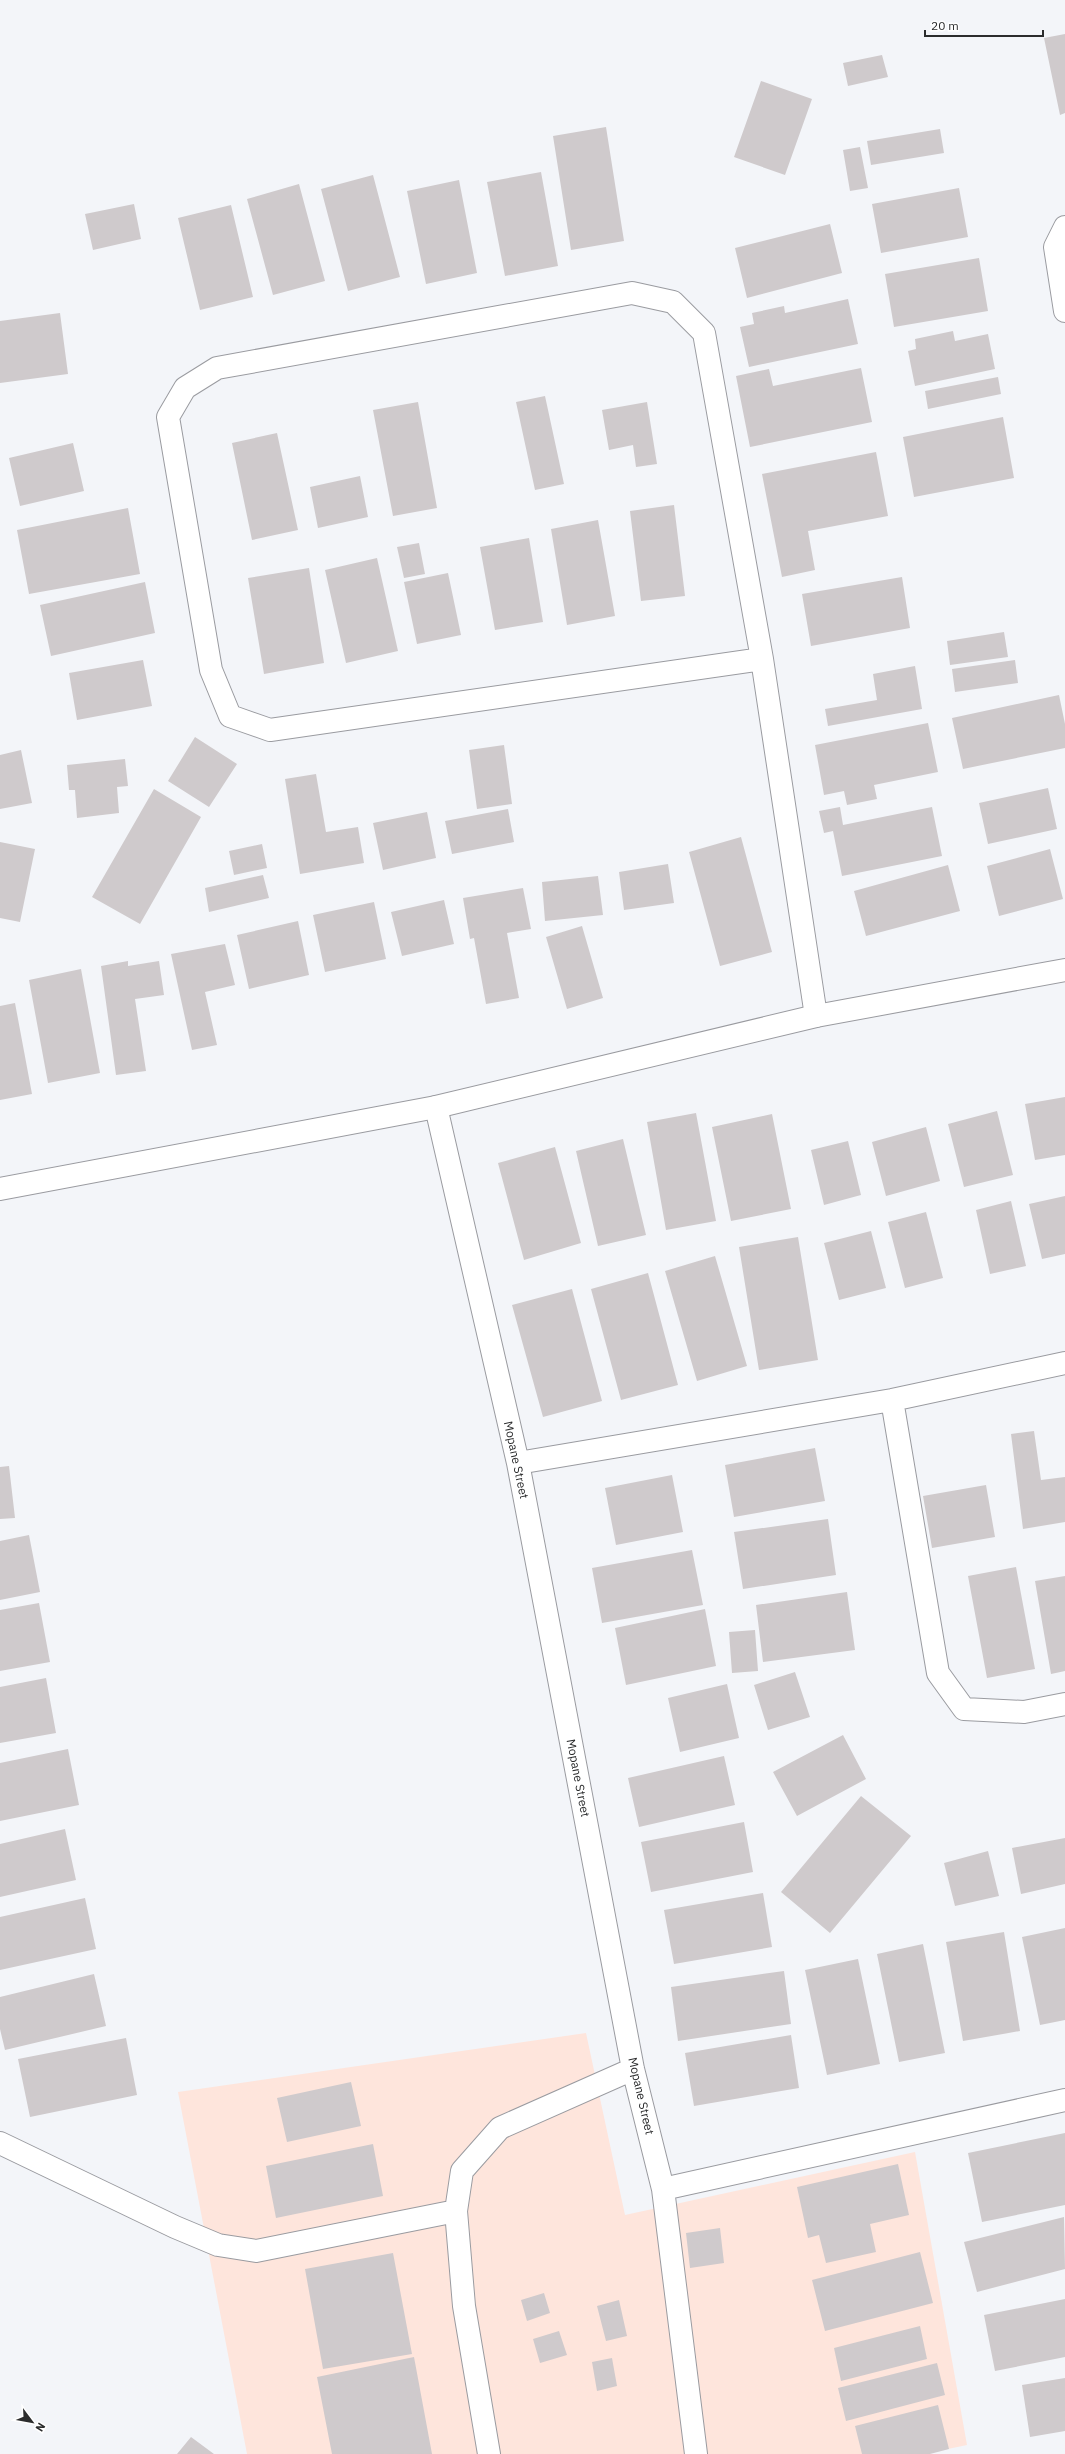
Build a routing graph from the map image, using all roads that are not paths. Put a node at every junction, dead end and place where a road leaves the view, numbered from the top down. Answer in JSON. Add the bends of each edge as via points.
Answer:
{"nodes":[{"id":1,"x":1065,"y":226,"type":"edge"},
{"id":2,"x":1065,"y":311,"type":"edge"},
{"id":3,"x":762,"y":659,"type":"junction"},
{"id":4,"x":1065,"y":970,"type":"edge"},
{"id":5,"x":816,"y":1016,"type":"junction"},
{"id":6,"x":436,"y":1107,"type":"junction"},
{"id":7,"x":0,"y":1189,"type":"edge"},
{"id":8,"x":1065,"y":1363,"type":"edge"},
{"id":9,"x":892,"y":1400,"type":"junction"},
{"id":10,"x":518,"y":1463,"type":"junction"},
{"id":11,"x":1065,"y":1704,"type":"edge"},
{"id":12,"x":633,"y":2069,"type":"junction"},
{"id":13,"x":1065,"y":2100,"type":"edge"},
{"id":14,"x":0,"y":2143,"type":"edge"},
{"id":15,"x":663,"y":2189,"type":"junction"},
{"id":16,"x":456,"y":2211,"type":"junction"},
{"id":17,"x":489,"y":2454,"type":"edge"},
{"id":18,"x":696,"y":2454,"type":"edge"}],
"edges":[{"from":1,"to":2,"type":"street","via":[[1055,247]]},
{"from":3,"to":3,"type":"street","via":[[704,333],[673,302],[632,293],[217,368],[185,388],[168,417],[211,670],[230,716],[270,730]]},
{"from":3,"to":5,"type":"street"},
{"from":4,"to":5,"type":"street"},
{"from":5,"to":6,"type":"street"},
{"from":6,"to":7,"type":"street"},
{"from":6,"to":10,"type":"street","name":"Mopane Street"},
{"from":8,"to":9,"type":"street"},
{"from":9,"to":10,"type":"street"},
{"from":9,"to":11,"type":"street","via":[[938,1673],[964,1709],[1024,1712]]},
{"from":10,"to":12,"type":"street","name":"Mopane Street"},
{"from":12,"to":15,"type":"street","name":"Mopane Street"},
{"from":12,"to":16,"type":"street","via":[[500,2128],[462,2171]]},
{"from":13,"to":15,"type":"street"},
{"from":14,"to":16,"type":"street","via":[[175,2227],[218,2245],[256,2251]]},
{"from":15,"to":18,"type":"street","name":"Mopane Street"},
{"from":16,"to":17,"type":"street","via":[[464,2306]]}]}
